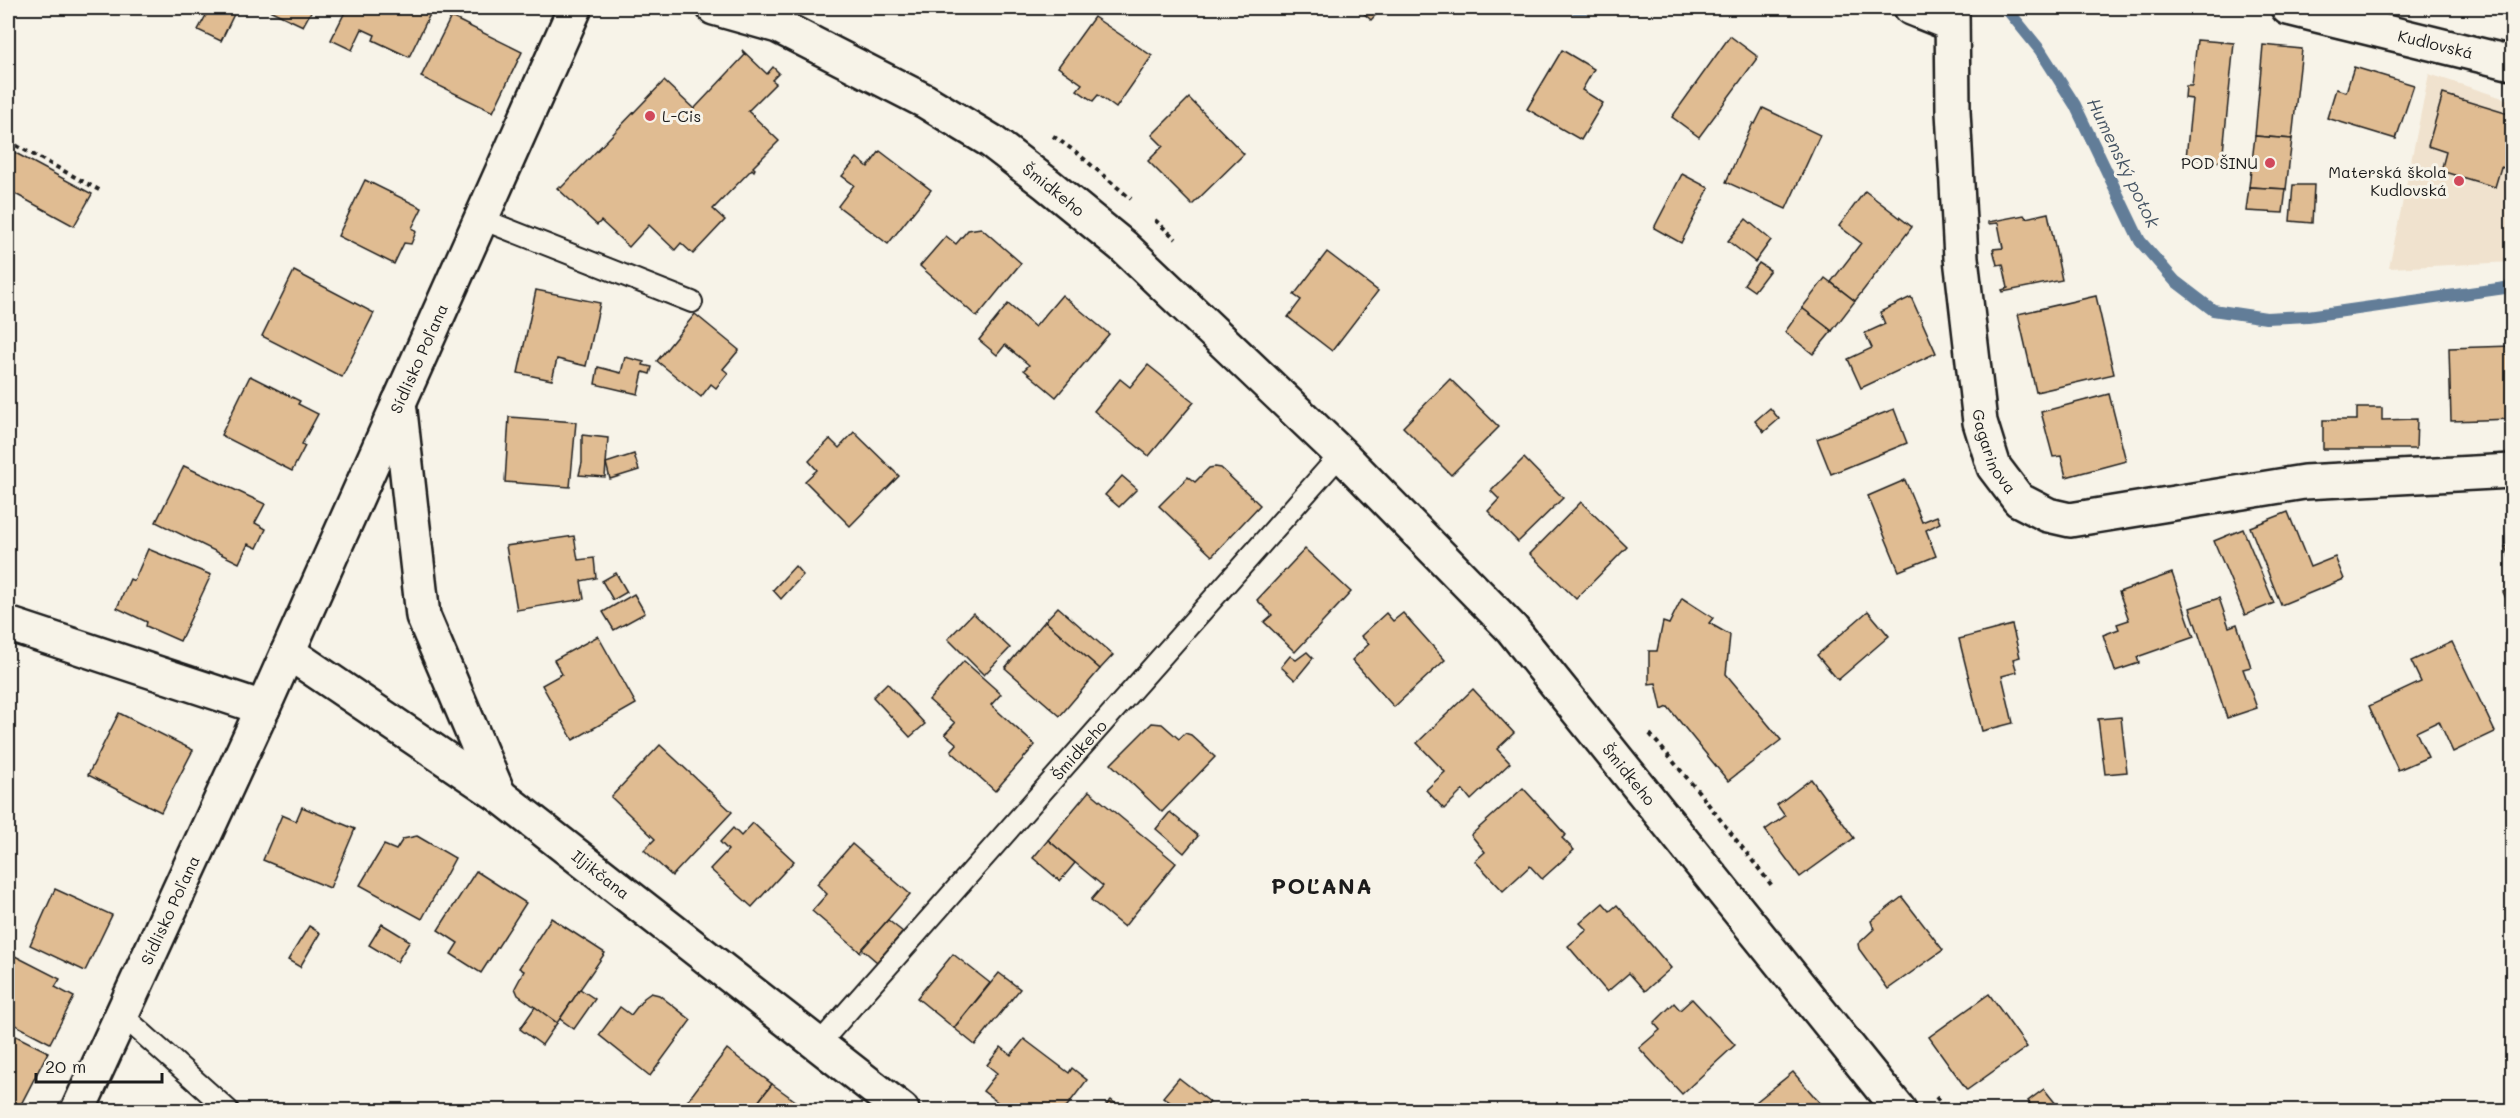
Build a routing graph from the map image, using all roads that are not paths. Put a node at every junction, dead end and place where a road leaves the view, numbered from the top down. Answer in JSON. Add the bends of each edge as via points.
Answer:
{"nodes":[{"id":1,"x":575,"y":8,"type":"edge"},
{"id":2,"x":714,"y":8,"type":"edge"},
{"id":3,"x":1911,"y":8,"type":"edge"},
{"id":4,"x":2288,"y":8,"type":"edge"},
{"id":5,"x":1951,"y":16,"type":"edge"},
{"id":6,"x":2512,"y":63,"type":"edge"},
{"id":7,"x":479,"y":218,"type":"junction"},
{"id":8,"x":692,"y":302,"type":"dead end"},
{"id":9,"x":399,"y":401,"type":"junction"},
{"id":10,"x":1341,"y":454,"type":"junction"},
{"id":11,"x":2512,"y":471,"type":"edge"},
{"id":12,"x":8,"y":624,"type":"edge"},
{"id":13,"x":288,"y":652,"type":"junction"},
{"id":14,"x":263,"y":708,"type":"junction"},
{"id":15,"x":499,"y":795,"type":"junction"},
{"id":16,"x":121,"y":1014,"type":"junction"},
{"id":17,"x":818,"y":1045,"type":"junction"},
{"id":18,"x":78,"y":1110,"type":"edge"},
{"id":19,"x":228,"y":1110,"type":"edge"},
{"id":20,"x":902,"y":1110,"type":"edge"},
{"id":21,"x":1899,"y":1110,"type":"edge"}],
"edges":[{"from":1,"to":7,"type":"street","name":"Sídlisko Poľana"},
{"from":2,"to":10,"type":"street","name":"Šmidkeho","via":[[778,26],[925,101],[990,141],[1123,246]]},
{"from":3,"to":5,"type":"street"},
{"from":4,"to":6,"type":"street","name":"Kudlovská"},
{"from":5,"to":11,"type":"street","name":"Gagarinova","via":[[1961,258],[1980,422],[1994,467],[2019,500],[2048,515],[2070,520],[2304,482]]},
{"from":7,"to":8,"type":"lane"},
{"from":7,"to":9,"type":"street","name":"Sídlisko Poľana"},
{"from":9,"to":13,"type":"street","name":"Sídlisko Poľana"},
{"from":9,"to":15,"type":"street","via":[[423,616]]},
{"from":10,"to":17,"type":"lane","name":"Šmidkeho"},
{"from":10,"to":21,"type":"street","name":"Šmidkeho","via":[[1512,629]]},
{"from":12,"to":14,"type":"street"},
{"from":13,"to":14,"type":"street","name":"Sídlisko Poľana"},
{"from":13,"to":15,"type":"street","name":"Iljikčana"},
{"from":14,"to":16,"type":"street","name":"Sídlisko Poľana"},
{"from":15,"to":17,"type":"street","name":"Iljikčana"},
{"from":16,"to":18,"type":"street","name":"Sídlisko Poľana"},
{"from":16,"to":19,"type":"lane"},
{"from":17,"to":20,"type":"street","name":"Iljikčana"}]}
